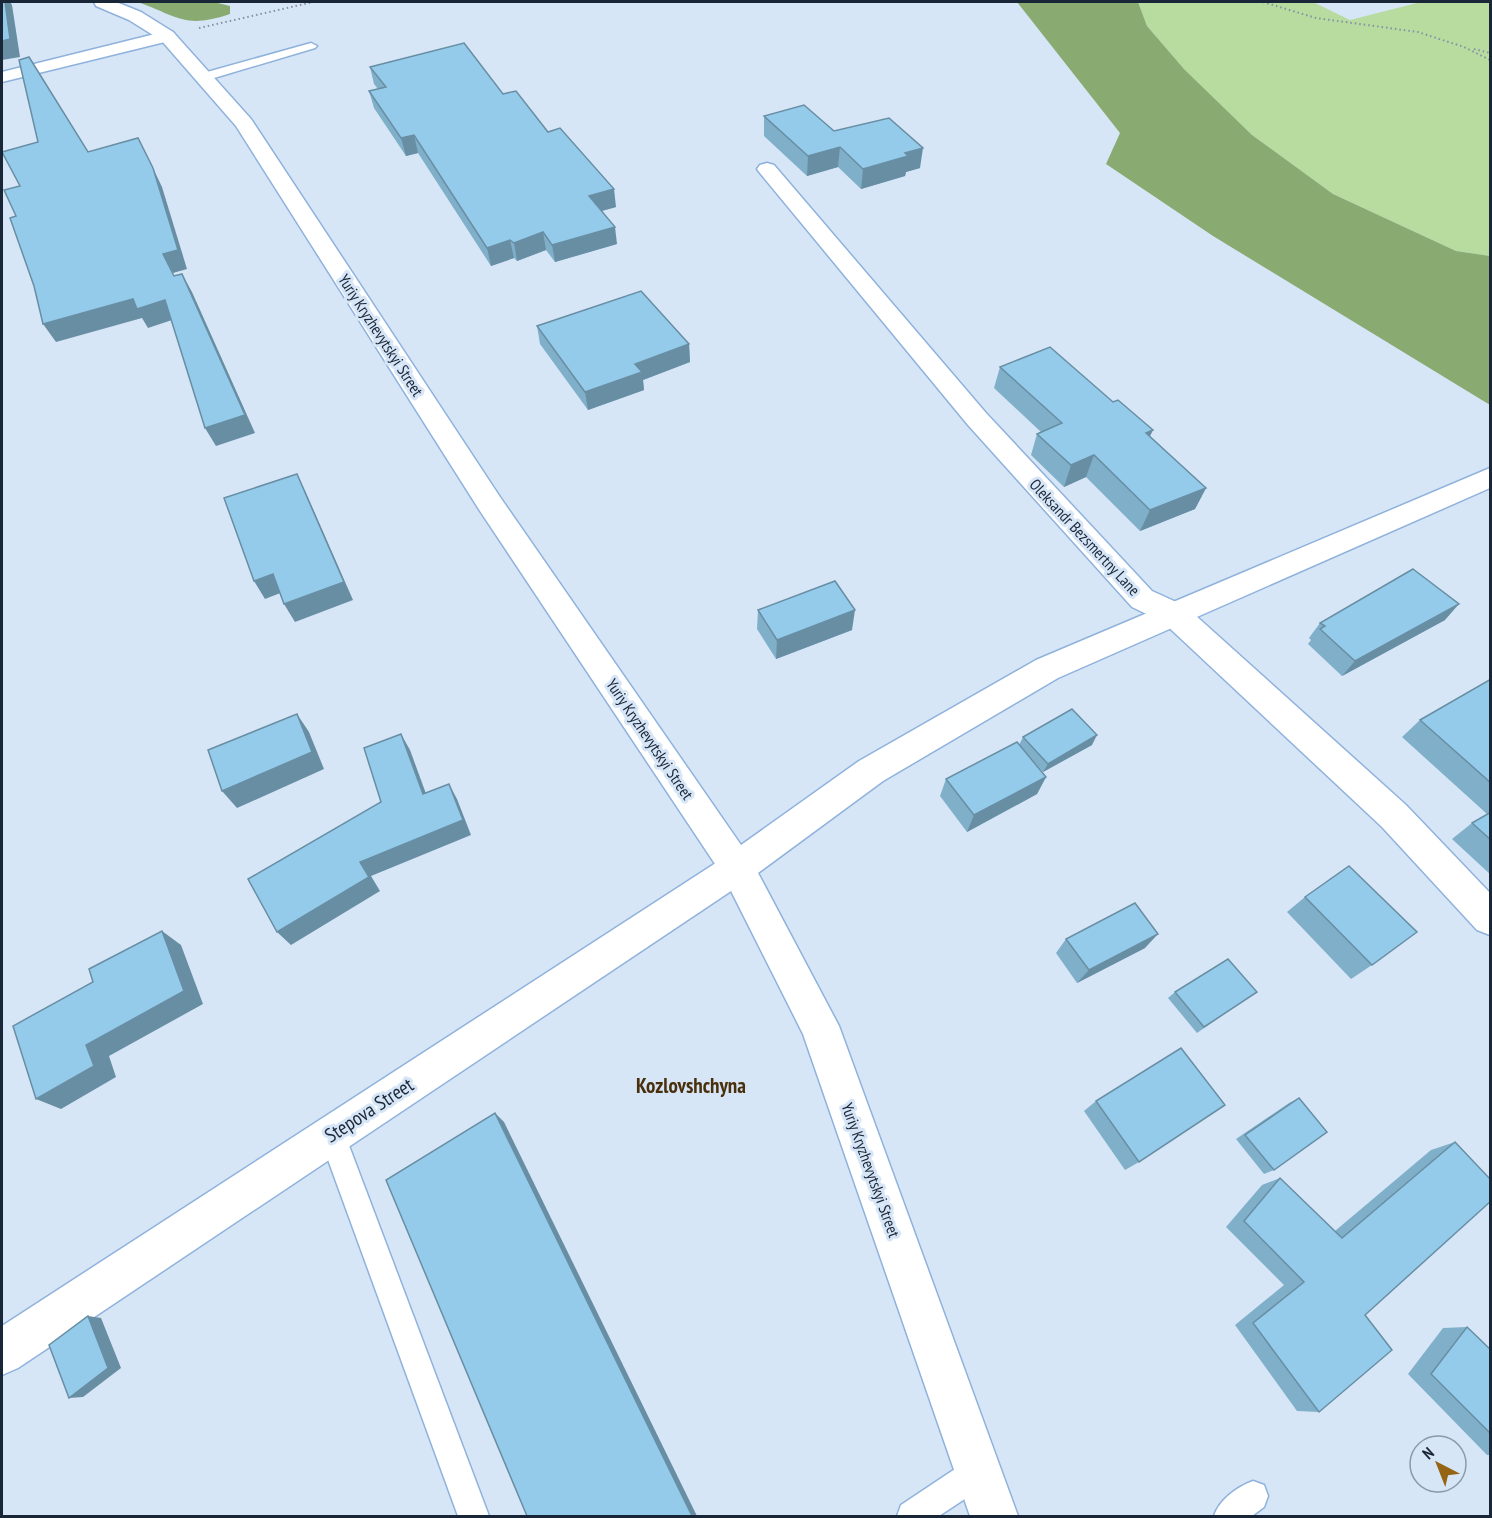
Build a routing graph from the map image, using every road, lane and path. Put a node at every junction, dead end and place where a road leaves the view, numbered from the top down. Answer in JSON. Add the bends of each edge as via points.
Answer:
{"nodes":[{"id":1,"x":102,"y":2,"type":"edge"},
{"id":2,"x":313,"y":2,"type":"edge"},
{"id":3,"x":1263,"y":2,"type":"edge"},
{"id":4,"x":167,"y":36,"type":"junction"},
{"id":5,"x":311,"y":46,"type":"dead end"},
{"id":6,"x":1464,"y":46,"type":"junction"},
{"id":7,"x":1491,"y":53,"type":"edge"},
{"id":8,"x":1491,"y":60,"type":"edge"},
{"id":9,"x":2,"y":77,"type":"edge"},
{"id":10,"x":204,"y":77,"type":"junction"},
{"id":11,"x":767,"y":169,"type":"dead end"},
{"id":12,"x":1491,"y":477,"type":"edge"},
{"id":13,"x":1174,"y":614,"type":"junction"},
{"id":14,"x":737,"y":868,"type":"junction"},
{"id":15,"x":1491,"y":918,"type":"edge"},
{"id":16,"x":332,"y":1135,"type":"junction"},
{"id":17,"x":2,"y":1352,"type":"edge"},
{"id":18,"x":978,"y":1472,"type":"junction"},
{"id":19,"x":1254,"y":1496,"type":"dead end"},
{"id":20,"x":474,"y":1516,"type":"edge"},
{"id":21,"x":912,"y":1516,"type":"edge"},
{"id":22,"x":994,"y":1516,"type":"edge"},
{"id":23,"x":1229,"y":1516,"type":"edge"}],
"edges":[{"from":1,"to":4,"type":"street","name":"Yuriy Kryzhevytskyi Street"},
{"from":2,"to":4,"type":"path"},
{"from":3,"to":6,"type":"path","via":[[1316,18],[1396,28]]},
{"from":4,"to":9,"type":"street"},
{"from":4,"to":10,"type":"street","name":"Yuriy Kryzhevytskyi Street"},
{"from":5,"to":10,"type":"lane"},
{"from":6,"to":7,"type":"path"},
{"from":6,"to":8,"type":"path"},
{"from":10,"to":14,"type":"street","name":"Yuriy Kryzhevytskyi Street","via":[[244,123],[490,504]]},
{"from":11,"to":13,"type":"street","name":"Oleksandr Bezsmertny Lane","via":[[977,419],[1142,599]]},
{"from":12,"to":13,"type":"street","name":"Stepova Street"},
{"from":13,"to":14,"type":"street","name":"Stepova Street","via":[[1047,669],[872,771]]},
{"from":13,"to":15,"type":"street","name":"Oleksandr Bezsmertny Lane","via":[[1394,816]]},
{"from":14,"to":16,"type":"street","name":"Stepova Street"},
{"from":14,"to":18,"type":"street","name":"Yuriy Kryzhevytskyi Street","via":[[820,1026]]},
{"from":16,"to":17,"type":"street","name":"Stepova Street"},
{"from":16,"to":20,"type":"lane"},
{"from":18,"to":21,"type":"lane"},
{"from":18,"to":22,"type":"street","name":"Yuriy Kryzhevytskyi Street"},
{"from":19,"to":23,"type":"lane"}]}
